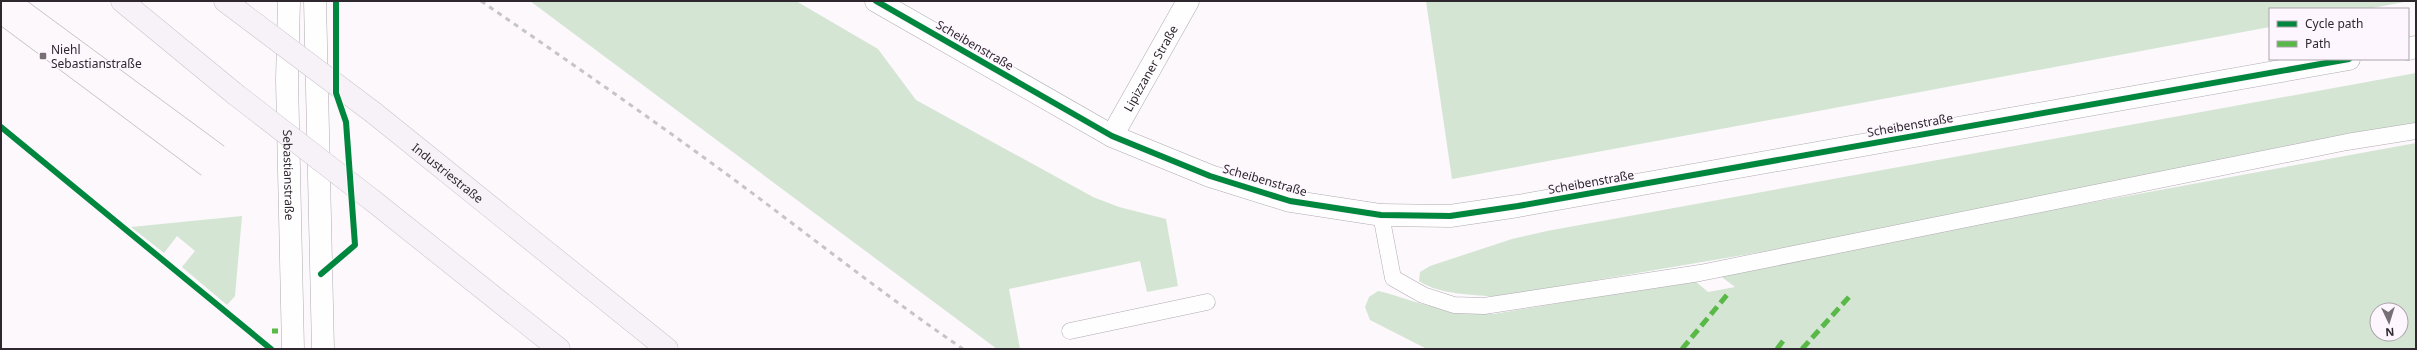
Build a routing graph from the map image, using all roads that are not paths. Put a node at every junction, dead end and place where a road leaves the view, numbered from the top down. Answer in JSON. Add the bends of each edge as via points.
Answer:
{"nodes":[{"id":1,"x":122,"y":1,"type":"edge"},
{"id":2,"x":289,"y":1,"type":"edge"},
{"id":3,"x":315,"y":1,"type":"edge"},
{"id":4,"x":876,"y":1,"type":"edge"},
{"id":5,"x":1188,"y":1,"type":"edge"},
{"id":6,"x":231,"y":5,"type":"edge"},
{"id":7,"x":2343,"y":60,"type":"edge"},
{"id":8,"x":2416,"y":131,"type":"edge"},
{"id":9,"x":1112,"y":136,"type":"junction"},
{"id":10,"x":1381,"y":215,"type":"junction"},
{"id":11,"x":1207,"y":302,"type":"dead end"},
{"id":12,"x":1070,"y":331,"type":"dead end"},
{"id":13,"x":294,"y":349,"type":"edge"},
{"id":14,"x":323,"y":349,"type":"edge"},
{"id":15,"x":559,"y":349,"type":"edge"},
{"id":16,"x":667,"y":349,"type":"edge"}],
"edges":[{"from":1,"to":15,"type":"highway","bridge":true,"via":[[235,94]]},
{"from":2,"to":13,"type":"street","name":"Sebastianstraße","via":[[287,80]]},
{"from":3,"to":14,"type":"street"},
{"from":4,"to":9,"type":"street","name":"Scheibenstraße"},
{"from":5,"to":9,"type":"street","name":"Lipizzaner Straße"},
{"from":6,"to":16,"type":"highway","name":"Industriestraße","bridge":true,"via":[[374,113]]},
{"from":7,"to":10,"type":"street","name":"Scheibenstraße","via":[[1518,206],[1450,216]]},
{"from":8,"to":10,"type":"lane","via":[[2347,142],[1700,273],[1484,306],[1454,305],[1423,295],[1393,278]]},
{"from":9,"to":10,"type":"street","name":"Scheibenstraße","via":[[1210,176],[1290,201]]},
{"from":11,"to":12,"type":"lane"}]}
